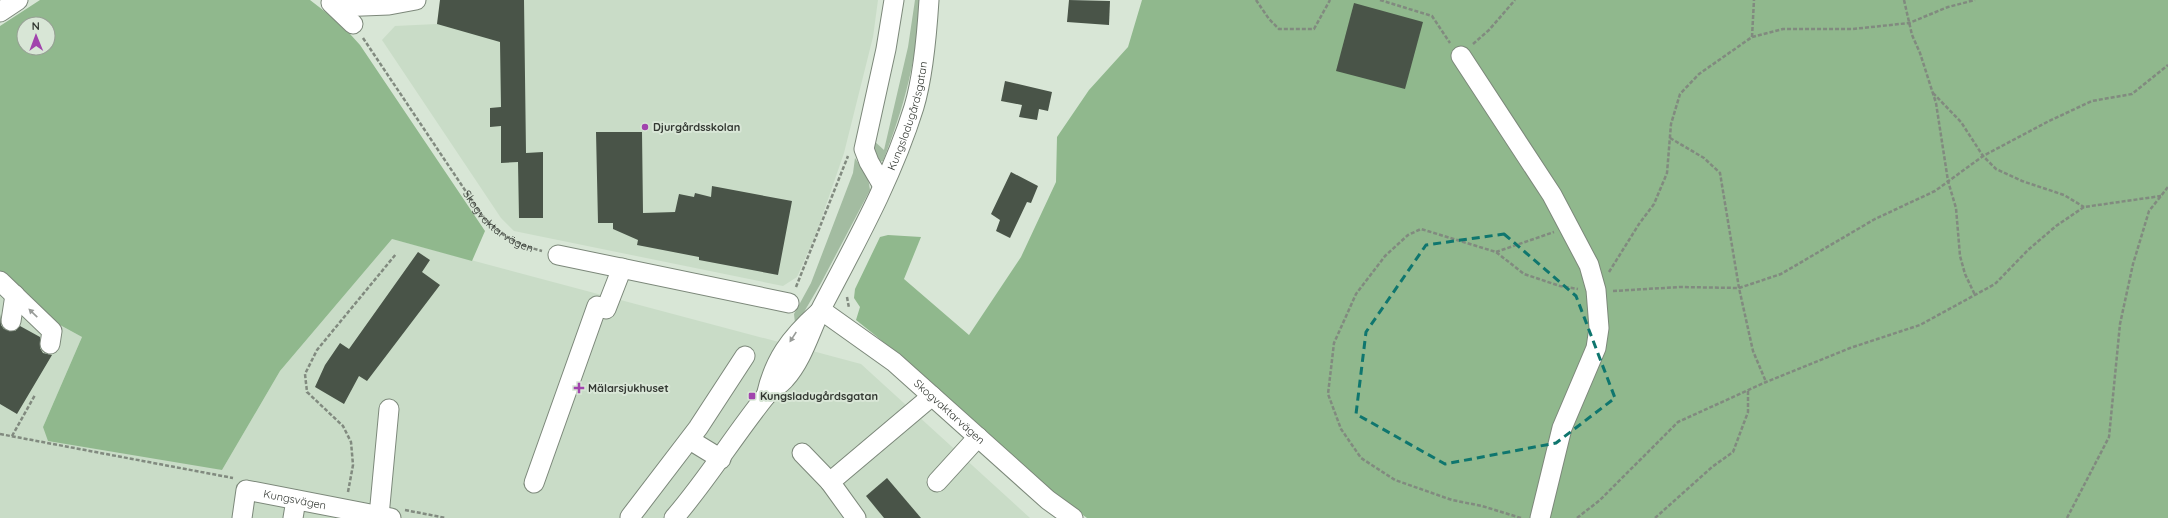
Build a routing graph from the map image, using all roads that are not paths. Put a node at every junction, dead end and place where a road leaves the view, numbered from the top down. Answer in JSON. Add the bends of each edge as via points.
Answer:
{"nodes":[{"id":1,"x":18,"y":0,"type":"edge"},
{"id":2,"x":416,"y":0,"type":"edge"},
{"id":3,"x":894,"y":0,"type":"edge"},
{"id":4,"x":929,"y":0,"type":"edge"},
{"id":5,"x":332,"y":4,"type":"edge"},
{"id":6,"x":0,"y":12,"type":"edge"},
{"id":7,"x":353,"y":24,"type":"road end"},
{"id":8,"x":1461,"y":56,"type":"road end"},
{"id":9,"x":883,"y":186,"type":"junction"},
{"id":10,"x":558,"y":255,"type":"road end"},
{"id":11,"x":622,"y":268,"type":"junction"},
{"id":12,"x":0,"y":281,"type":"edge"},
{"id":13,"x":14,"y":295,"type":"junction"},
{"id":14,"x":788,"y":303,"type":"road end"},
{"id":15,"x":821,"y":310,"type":"junction"},
{"id":16,"x":11,"y":320,"type":"dead end"},
{"id":17,"x":50,"y":344,"type":"dead end"},
{"id":18,"x":745,"y":356,"type":"dead end"},
{"id":19,"x":932,"y":396,"type":"junction"},
{"id":20,"x":389,"y":410,"type":"dead end"},
{"id":21,"x":978,"y":437,"type":"junction"},
{"id":22,"x":690,"y":440,"type":"junction"},
{"id":23,"x":802,"y":453,"type":"dead end"},
{"id":24,"x":720,"y":459,"type":"junction"},
{"id":25,"x":830,"y":482,"type":"junction"},
{"id":26,"x":937,"y":482,"type":"dead end"},
{"id":27,"x":534,"y":483,"type":"dead end"},
{"id":28,"x":295,"y":509,"type":"edge"},
{"id":29,"x":383,"y":513,"type":"edge"},
{"id":30,"x":630,"y":517,"type":"dead end"},
{"id":31,"x":242,"y":518,"type":"edge"},
{"id":32,"x":674,"y":518,"type":"edge"},
{"id":33,"x":856,"y":518,"type":"edge"},
{"id":34,"x":1073,"y":518,"type":"edge"},
{"id":35,"x":1540,"y":518,"type":"edge"}],
"edges":[{"from":1,"to":6,"type":"street"},
{"from":2,"to":5,"type":"street","via":[[389,5]]},
{"from":3,"to":9,"type":"street","via":[[864,149]]},
{"from":4,"to":9,"type":"street","name":"Kungsladugårdsgatan","via":[[927,34],[914,106]]},
{"from":5,"to":7,"type":"street"},
{"from":8,"to":35,"type":"street","via":[[1552,195],[1589,265],[1597,292],[1599,328],[1596,348],[1562,428]]},
{"from":9,"to":15,"type":"street","name":"Kungsladugårdsgatan"},
{"from":10,"to":11,"type":"street"},
{"from":11,"to":14,"type":"street"},
{"from":11,"to":27,"type":"street","via":[[602,308]]},
{"from":12,"to":13,"type":"street"},
{"from":13,"to":16,"type":"street"},
{"from":17,"to":13,"type":"street","one_way":true,"via":[[52,331]]},
{"from":15,"to":19,"type":"street","name":"Skogvaktarvägen","via":[[894,362]]},
{"from":15,"to":24,"type":"street","name":"Kungsladugårdsgatan","via":[[808,341],[785,379],[766,396]]},
{"from":18,"to":22,"type":"street"},
{"from":19,"to":21,"type":"street","name":"Skogvaktarvägen"},
{"from":19,"to":25,"type":"street"},
{"from":20,"to":29,"type":"street"},
{"from":21,"to":26,"type":"street"},
{"from":21,"to":34,"type":"street","name":"Skogvaktarvägen","via":[[1048,500]]},
{"from":22,"to":24,"type":"street"},
{"from":22,"to":30,"type":"street"},
{"from":23,"to":25,"type":"street"},
{"from":24,"to":32,"type":"street","name":"Kungsladugårdsgatan"},
{"from":25,"to":33,"type":"street"},
{"from":28,"to":29,"type":"street","name":"Kungsvägen"},
{"from":28,"to":31,"type":"street","name":"Kungsvägen","via":[[242,484]]}]}
